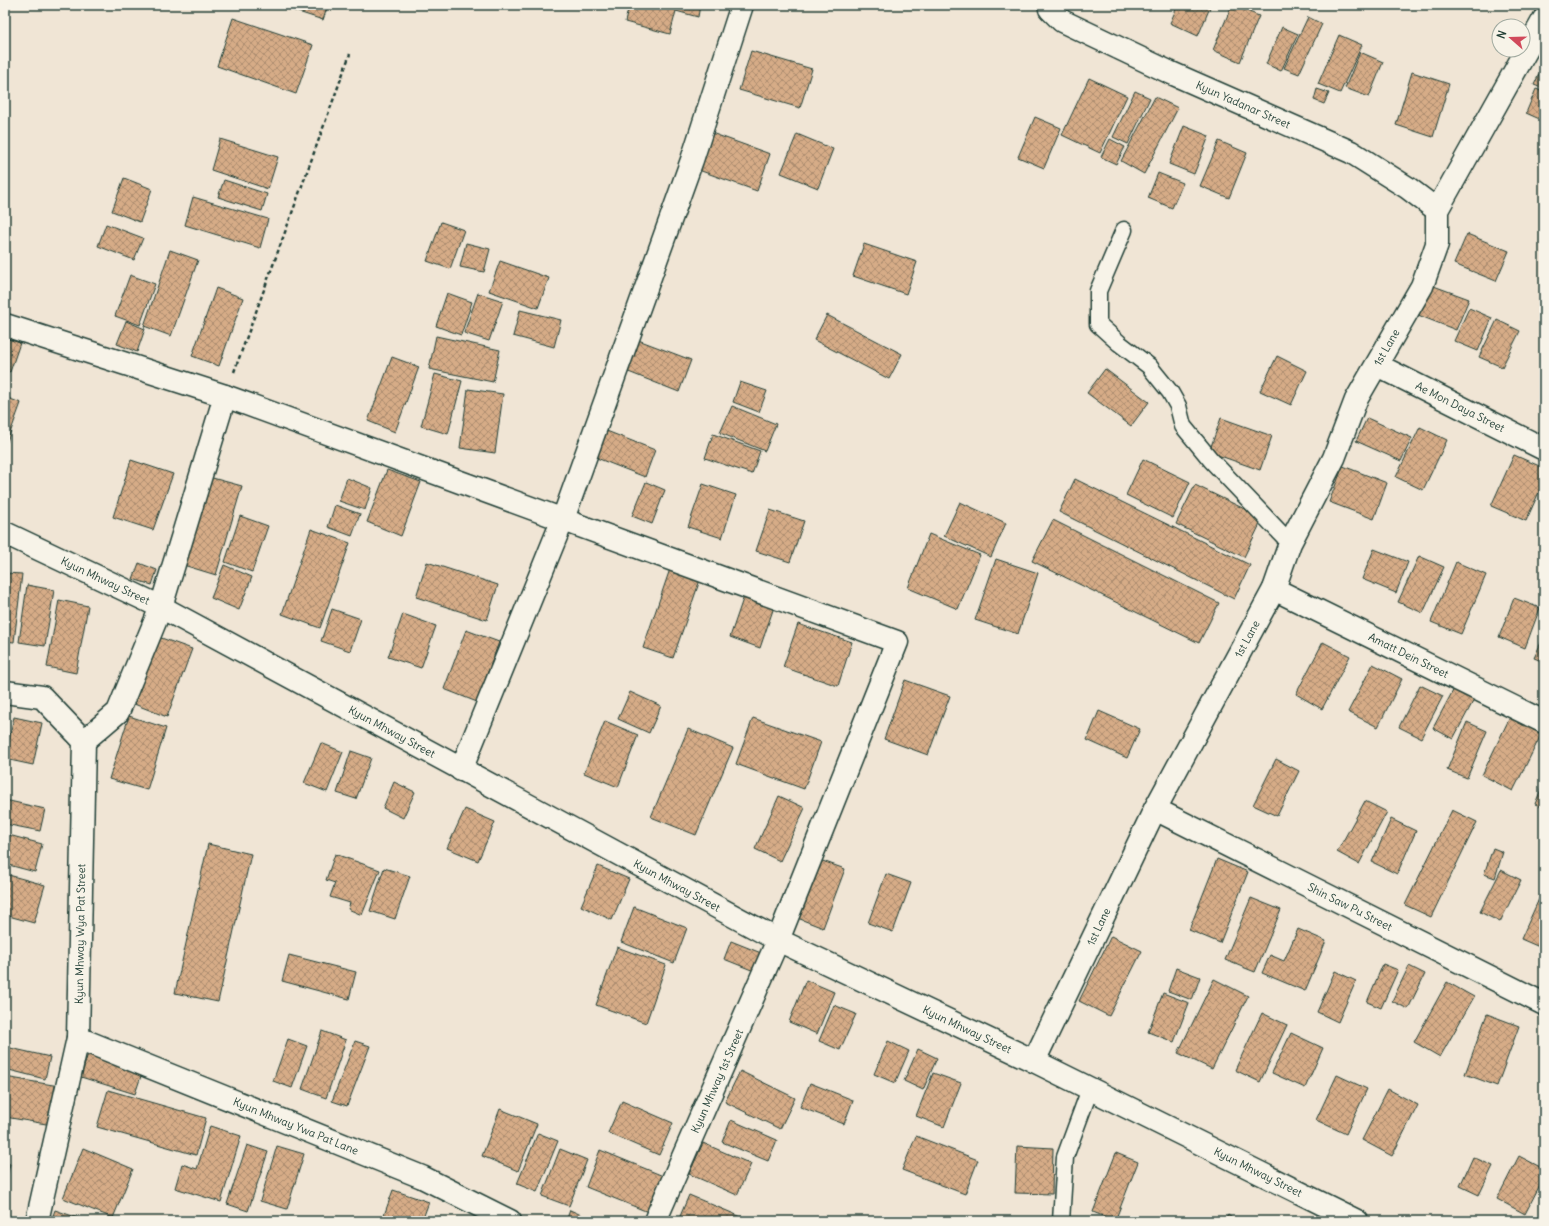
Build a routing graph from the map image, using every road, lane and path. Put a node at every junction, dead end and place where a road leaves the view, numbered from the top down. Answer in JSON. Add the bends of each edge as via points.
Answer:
{"nodes":[{"id":1,"x":742,"y":5,"type":"edge"},
{"id":2,"x":1052,"y":5,"type":"edge"},
{"id":3,"x":1544,"y":18,"type":"edge"},
{"id":4,"x":350,"y":54,"type":"dead end"},
{"id":5,"x":1437,"y":210,"type":"junction"},
{"id":6,"x":1124,"y":230,"type":"dead end"},
{"id":7,"x":5,"y":325,"type":"edge"},
{"id":8,"x":1377,"y":365,"type":"junction"},
{"id":9,"x":225,"y":396,"type":"junction"},
{"id":10,"x":1544,"y":449,"type":"edge"},
{"id":11,"x":562,"y":519,"type":"junction"},
{"id":12,"x":5,"y":533,"type":"edge"},
{"id":13,"x":1290,"y":543,"type":"junction"},
{"id":14,"x":1274,"y":589,"type":"junction"},
{"id":15,"x":161,"y":607,"type":"junction"},
{"id":16,"x":5,"y":692,"type":"edge"},
{"id":17,"x":1544,"y":722,"type":"edge"},
{"id":18,"x":84,"y":741,"type":"junction"},
{"id":19,"x":461,"y":770,"type":"junction"},
{"id":20,"x":1155,"y":809,"type":"junction"},
{"id":21,"x":778,"y":940,"type":"junction"},
{"id":22,"x":1544,"y":1004,"type":"edge"},
{"id":23,"x":78,"y":1038,"type":"junction"},
{"id":24,"x":1034,"y":1061,"type":"junction"},
{"id":25,"x":1090,"y":1088,"type":"junction"},
{"id":26,"x":37,"y":1221,"type":"edge"},
{"id":27,"x":510,"y":1221,"type":"edge"},
{"id":28,"x":655,"y":1221,"type":"edge"},
{"id":29,"x":1061,"y":1221,"type":"edge"},
{"id":30,"x":1357,"y":1221,"type":"edge"}],
"edges":[{"from":1,"to":11,"type":"street","via":[[692,160]]},
{"from":2,"to":5,"type":"street","name":"Kyun Yadanar Street","via":[[1050,9],[1062,21],[1169,72],[1351,152],[1408,188]]},
{"from":3,"to":5,"type":"street"},
{"from":4,"to":9,"type":"path"},
{"from":5,"to":8,"type":"street","name":"1st Lane","via":[[1436,244],[1422,286]]},
{"from":6,"to":13,"type":"lane","via":[[1098,291],[1098,324],[1119,344],[1149,366],[1178,406],[1183,426],[1211,460]]},
{"from":7,"to":9,"type":"street"},
{"from":8,"to":10,"type":"street","name":"Ae Mon Daya Street"},
{"from":8,"to":13,"type":"street","name":"1st Lane","via":[[1356,400],[1334,458]]},
{"from":9,"to":11,"type":"street"},
{"from":9,"to":15,"type":"street"},
{"from":11,"to":19,"type":"street"},
{"from":11,"to":21,"type":"street","name":"Kyun Mhway 1st Street","via":[[897,642]]},
{"from":12,"to":15,"type":"street","name":"Kyun Mhway Street"},
{"from":13,"to":14,"type":"street","name":"1st Lane"},
{"from":14,"to":17,"type":"street","name":"Amatt Dein Street"},
{"from":14,"to":20,"type":"street","name":"1st Lane"},
{"from":15,"to":18,"type":"street","via":[[118,712]]},
{"from":15,"to":19,"type":"street","name":"Kyun Mhway Street"},
{"from":16,"to":18,"type":"street","via":[[42,697]]},
{"from":18,"to":23,"type":"street","name":"Kyun Mhway Wya Pat Street"},
{"from":19,"to":21,"type":"street","name":"Kyun Mhway Street"},
{"from":20,"to":22,"type":"street","name":"Shin Saw Pu Street"},
{"from":20,"to":24,"type":"street","name":"1st Lane"},
{"from":21,"to":24,"type":"street","name":"Kyun Mhway Street"},
{"from":21,"to":28,"type":"street","name":"Kyun Mhway 1st Street"},
{"from":23,"to":26,"type":"street","name":"Kyun Mhway Wya Pat Street"},
{"from":23,"to":27,"type":"street","name":"Kyun Mhway Ywa Pat Lane","via":[[422,1177]]},
{"from":24,"to":25,"type":"street","name":"Kyun Mhway Street"},
{"from":25,"to":29,"type":"lane","via":[[1065,1157]]},
{"from":25,"to":30,"type":"street","name":"Kyun Mhway Street"}]}
